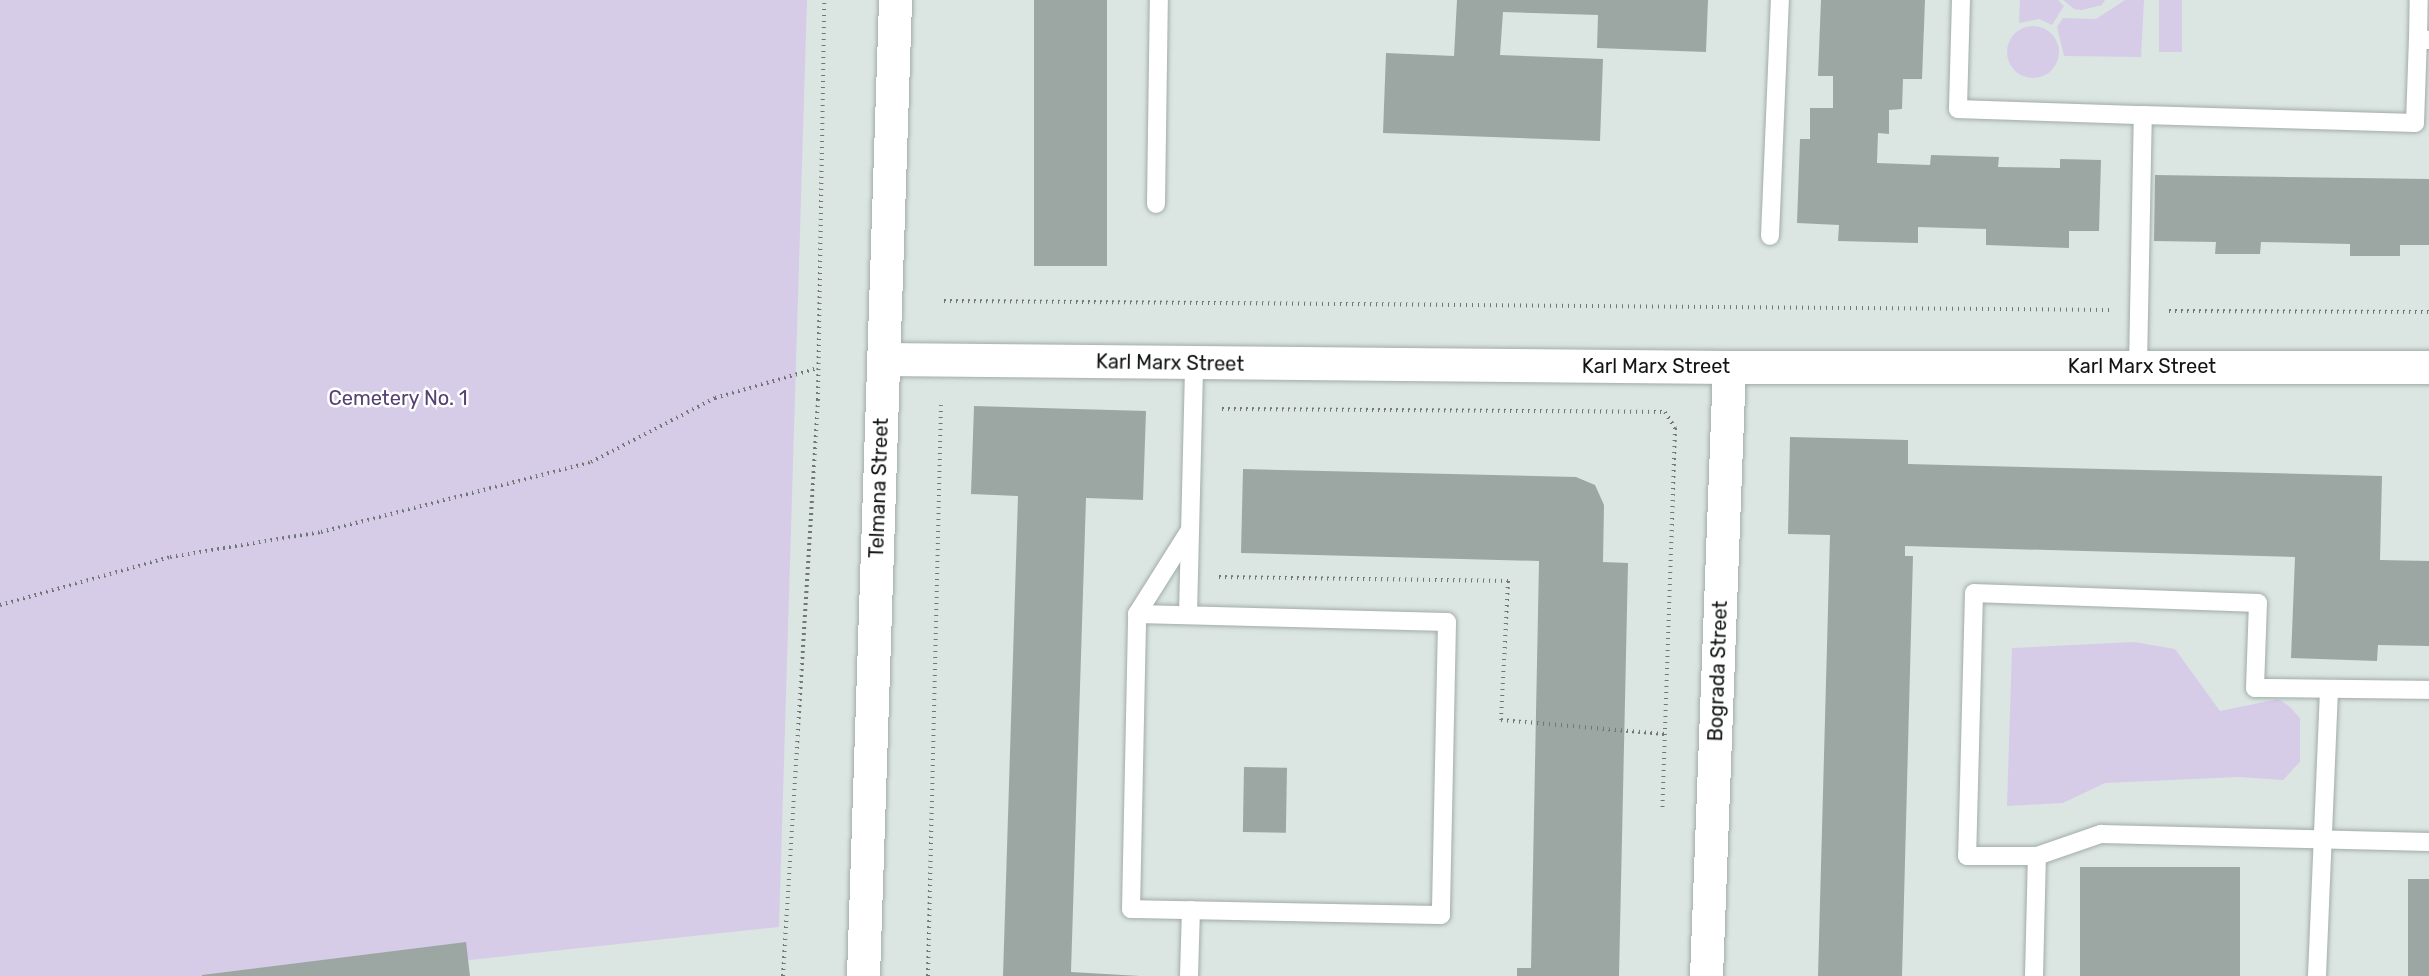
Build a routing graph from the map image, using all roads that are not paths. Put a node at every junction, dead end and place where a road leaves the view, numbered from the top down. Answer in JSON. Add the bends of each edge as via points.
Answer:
{"nodes":[{"id":1,"x":895,"y":0,"type":"edge"},
{"id":2,"x":1159,"y":0,"type":"edge"},
{"id":3,"x":1780,"y":0,"type":"edge"},
{"id":4,"x":1961,"y":0,"type":"edge"},
{"id":5,"x":2419,"y":0,"type":"edge"},
{"id":6,"x":2423,"y":39,"type":"edge"},
{"id":7,"x":2142,"y":115,"type":"junction"},
{"id":8,"x":1155,"y":204,"type":"dead end"},
{"id":9,"x":1770,"y":236,"type":"dead end"},
{"id":10,"x":883,"y":358,"type":"junction"},
{"id":11,"x":1194,"y":363,"type":"junction"},
{"id":12,"x":2138,"y":366,"type":"junction"},
{"id":13,"x":1729,"y":367,"type":"junction"},
{"id":14,"x":2429,"y":368,"type":"edge"},
{"id":15,"x":1190,"y":531,"type":"junction"},
{"id":16,"x":1137,"y":614,"type":"junction"},
{"id":17,"x":1188,"y":615,"type":"junction"},
{"id":18,"x":2329,"y":689,"type":"junction"},
{"id":19,"x":2429,"y":690,"type":"edge"},
{"id":20,"x":2323,"y":840,"type":"junction"},
{"id":21,"x":2429,"y":842,"type":"edge"},
{"id":22,"x":2037,"y":856,"type":"junction"},
{"id":23,"x":1191,"y":910,"type":"junction"},
{"id":24,"x":863,"y":976,"type":"edge"},
{"id":25,"x":1189,"y":976,"type":"edge"},
{"id":26,"x":1706,"y":976,"type":"edge"},
{"id":27,"x":2034,"y":976,"type":"edge"},
{"id":28,"x":2317,"y":976,"type":"edge"}],
"edges":[{"from":1,"to":10,"type":"street","name":"Telmana Street"},
{"from":2,"to":8,"type":"lane"},
{"from":3,"to":9,"type":"lane"},
{"from":4,"to":7,"type":"lane","via":[[1958,109]]},
{"from":5,"to":6,"type":"lane"},
{"from":6,"to":7,"type":"lane","via":[[2415,123]]},
{"from":7,"to":12,"type":"lane"},
{"from":10,"to":11,"type":"street","name":"Karl Marx Street"},
{"from":10,"to":24,"type":"street","name":"Telmana Street"},
{"from":11,"to":13,"type":"street","name":"Karl Marx Street"},
{"from":11,"to":15,"type":"lane"},
{"from":12,"to":13,"type":"street","name":"Karl Marx Street"},
{"from":12,"to":14,"type":"street","name":"Karl Marx Street"},
{"from":13,"to":26,"type":"street","name":"Bograda Street"},
{"from":15,"to":16,"type":"lane"},
{"from":15,"to":17,"type":"lane"},
{"from":16,"to":17,"type":"lane"},
{"from":16,"to":23,"type":"lane","via":[[1131,909]]},
{"from":17,"to":23,"type":"lane","via":[[1447,622],[1441,915]]},
{"from":18,"to":19,"type":"lane"},
{"from":18,"to":20,"type":"lane"},
{"from":18,"to":22,"type":"lane","via":[[2255,688],[2258,603],[1974,593],[1967,856]]},
{"from":20,"to":21,"type":"lane"},
{"from":20,"to":22,"type":"lane","via":[[2101,834]]},
{"from":20,"to":28,"type":"lane"},
{"from":22,"to":27,"type":"lane"},
{"from":23,"to":25,"type":"lane"}]}
